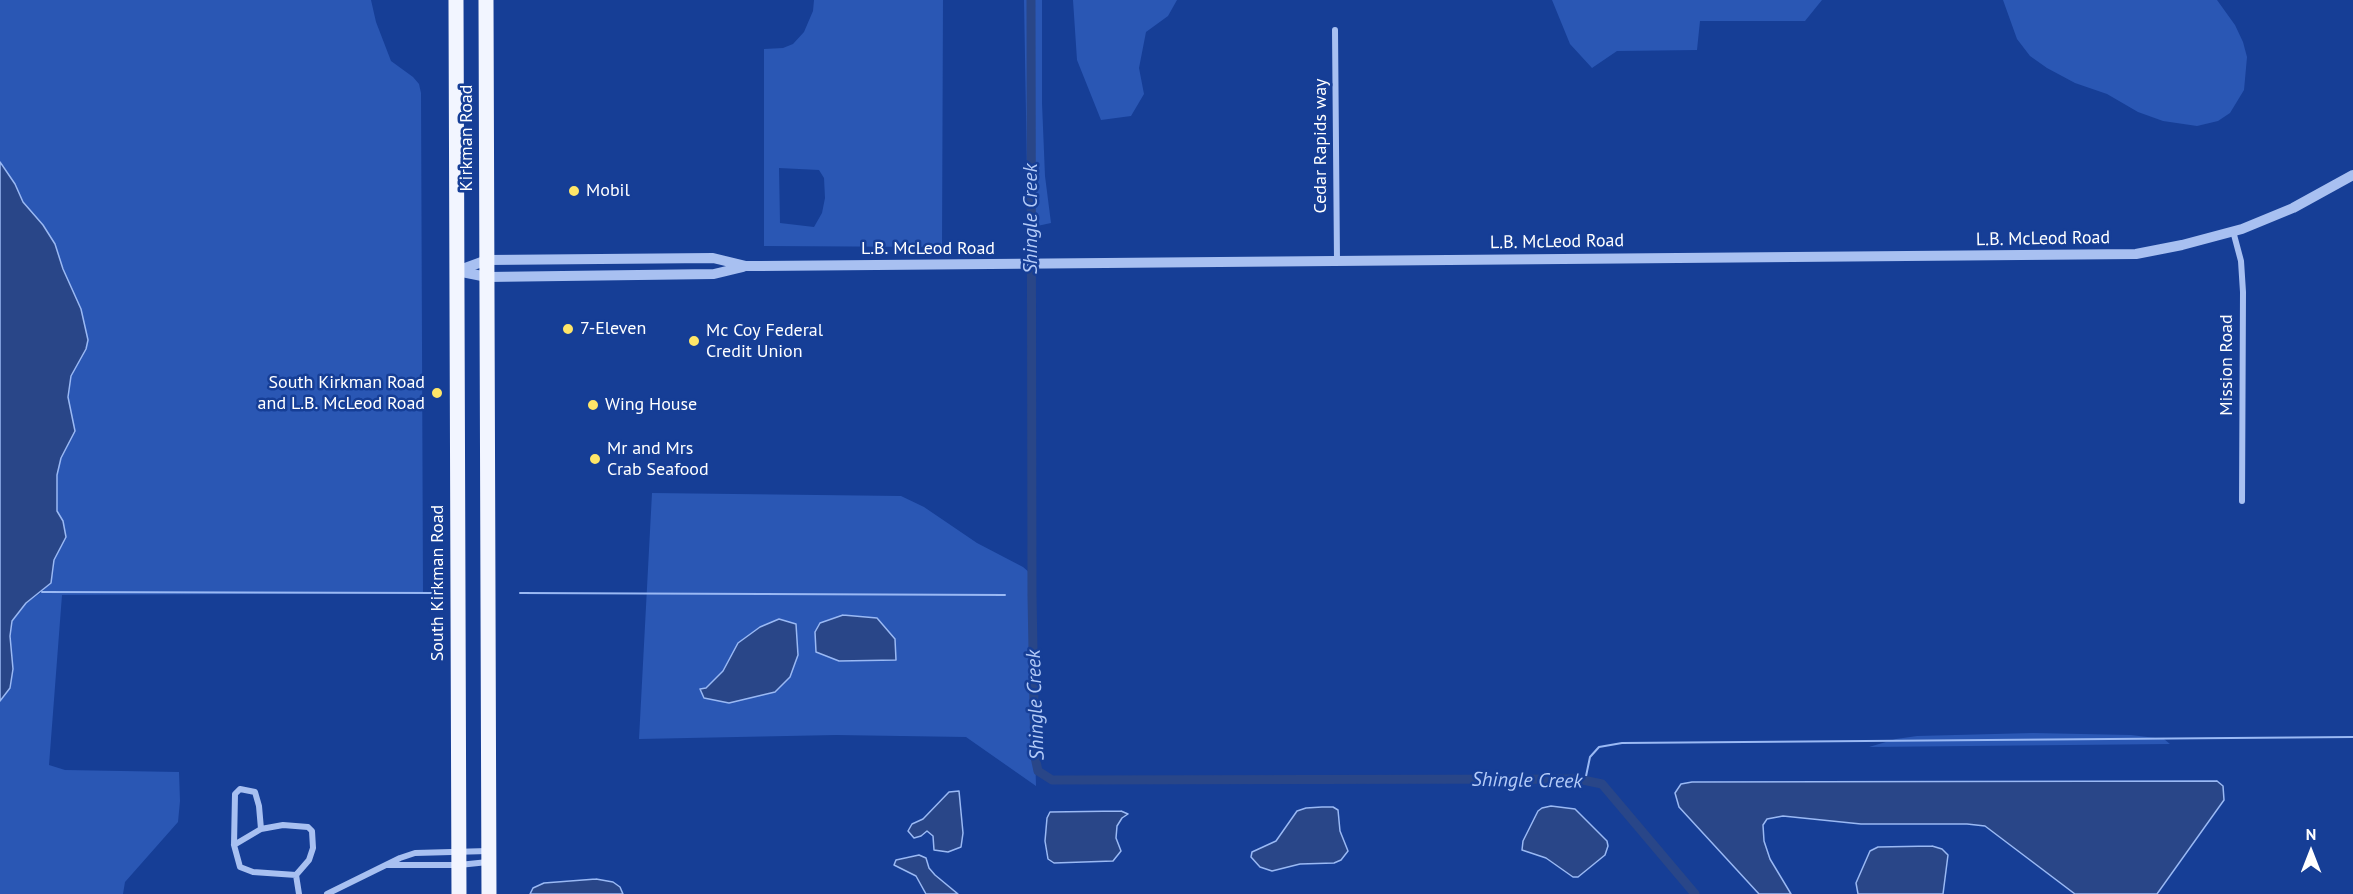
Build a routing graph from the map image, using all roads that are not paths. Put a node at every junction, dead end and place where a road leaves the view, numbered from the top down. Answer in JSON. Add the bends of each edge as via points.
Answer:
{"nodes":[{"id":1,"x":456,"y":0,"type":"edge"},
{"id":2,"x":486,"y":0,"type":"edge"},
{"id":3,"x":1335,"y":30,"type":"dead end"},
{"id":4,"x":2353,"y":175,"type":"edge"},
{"id":5,"x":2233,"y":231,"type":"junction"},
{"id":6,"x":487,"y":260,"type":"junction"},
{"id":7,"x":1337,"y":261,"type":"junction"},
{"id":8,"x":746,"y":266,"type":"junction"},
{"id":9,"x":457,"y":271,"type":"junction"},
{"id":10,"x":487,"y":277,"type":"junction"},
{"id":11,"x":2242,"y":501,"type":"dead end"},
{"id":12,"x":261,"y":829,"type":"junction"},
{"id":13,"x":234,"y":845,"type":"junction"},
{"id":14,"x":489,"y":856,"type":"junction"},
{"id":15,"x":459,"y":858,"type":"junction"},
{"id":16,"x":386,"y":865,"type":"junction"},
{"id":17,"x":296,"y":875,"type":"junction"},
{"id":18,"x":299,"y":894,"type":"edge"},
{"id":19,"x":327,"y":894,"type":"edge"},
{"id":20,"x":459,"y":894,"type":"edge"},
{"id":21,"x":489,"y":894,"type":"edge"}],
"edges":[{"from":1,"to":9,"type":"main road","name":"Kirkman Road"},
{"from":2,"to":6,"type":"main road","name":"Kirkman Road"},
{"from":3,"to":7,"type":"street","name":"Cedar Rapids way"},
{"from":4,"to":5,"type":"street","name":"L.B. McLeod Road","via":[[2293,208]]},
{"from":5,"to":7,"type":"street","name":"L.B. McLeod Road","via":[[2125,255]]},
{"from":5,"to":11,"type":"street","name":"Mission Road","via":[[2241,261],[2243,292]]},
{"from":6,"to":8,"type":"street","name":"L.B. McLeod Road","via":[[713,258]]},
{"from":6,"to":9,"type":"street","name":"L.B. McLeod Road"},
{"from":6,"to":10,"type":"main road","name":"Kirkman Road"},
{"from":7,"to":8,"type":"street","name":"L.B. McLeod Road"},
{"from":8,"to":10,"type":"street","name":"L.B. McLeod Road","via":[[714,274]]},
{"from":9,"to":10,"type":"street","name":"L.B. McLeod Road"},
{"from":9,"to":15,"type":"main road","name":"South Kirkman Road"},
{"from":10,"to":14,"type":"main road"},
{"from":12,"to":13,"type":"street"},
{"from":12,"to":13,"type":"street","via":[[255,792],[240,789],[235,794]]},
{"from":12,"to":17,"type":"street","via":[[302,825],[312,831],[309,860]]},
{"from":13,"to":17,"type":"street","via":[[240,867],[253,872]]},
{"from":14,"to":15,"type":"street"},
{"from":14,"to":15,"type":"street"},
{"from":14,"to":21,"type":"main road"},
{"from":15,"to":16,"type":"street"},
{"from":15,"to":16,"type":"street","via":[[415,853]]},
{"from":15,"to":20,"type":"main road","name":"South Kirkman Road"},
{"from":16,"to":19,"type":"street"},
{"from":17,"to":18,"type":"street"}]}
